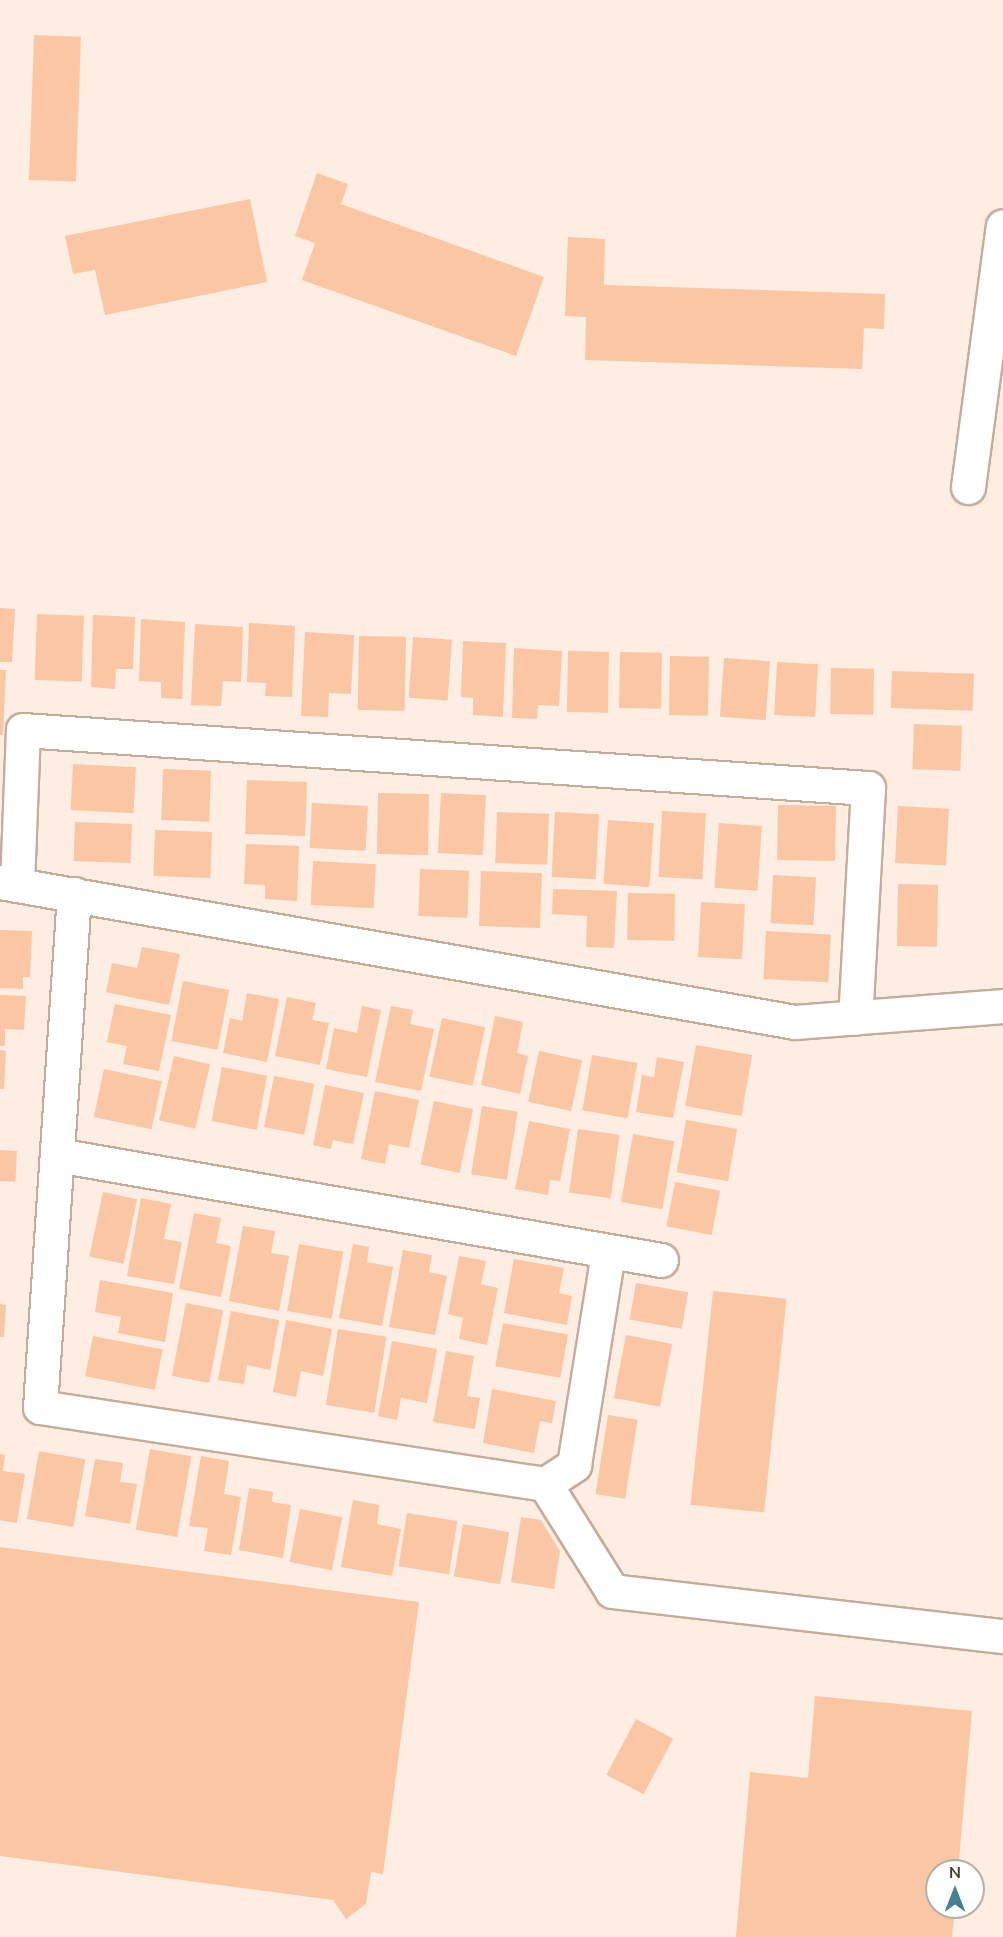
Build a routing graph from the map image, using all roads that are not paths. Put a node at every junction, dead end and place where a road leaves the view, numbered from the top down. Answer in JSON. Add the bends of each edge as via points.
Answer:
{"nodes":[{"id":1,"x":1003,"y":226,"type":"edge"},
{"id":2,"x":968,"y":487,"type":"dead end"},
{"id":3,"x":8,"y":883,"type":"edge"},
{"id":4,"x":74,"y":894,"type":"junction"},
{"id":5,"x":1003,"y":1006,"type":"edge"},
{"id":6,"x":855,"y":1018,"type":"junction"},
{"id":7,"x":57,"y":1155,"type":"junction"},
{"id":8,"x":608,"y":1253,"type":"junction"},
{"id":9,"x":661,"y":1260,"type":"dead end"},
{"id":10,"x":545,"y":1484,"type":"junction"},
{"id":11,"x":1003,"y":1636,"type":"edge"}],
"edges":[{"from":1,"to":2,"type":"street"},
{"from":3,"to":4,"type":"street"},
{"from":3,"to":6,"type":"street","via":[[23,730],[868,788]]},
{"from":4,"to":6,"type":"street","via":[[795,1022]]},
{"from":4,"to":7,"type":"street"},
{"from":5,"to":6,"type":"street"},
{"from":7,"to":8,"type":"street"},
{"from":7,"to":10,"type":"street","via":[[40,1407]]},
{"from":8,"to":9,"type":"street"},
{"from":8,"to":10,"type":"street","via":[[574,1465]]},
{"from":10,"to":11,"type":"street","via":[[612,1591]]}]}
